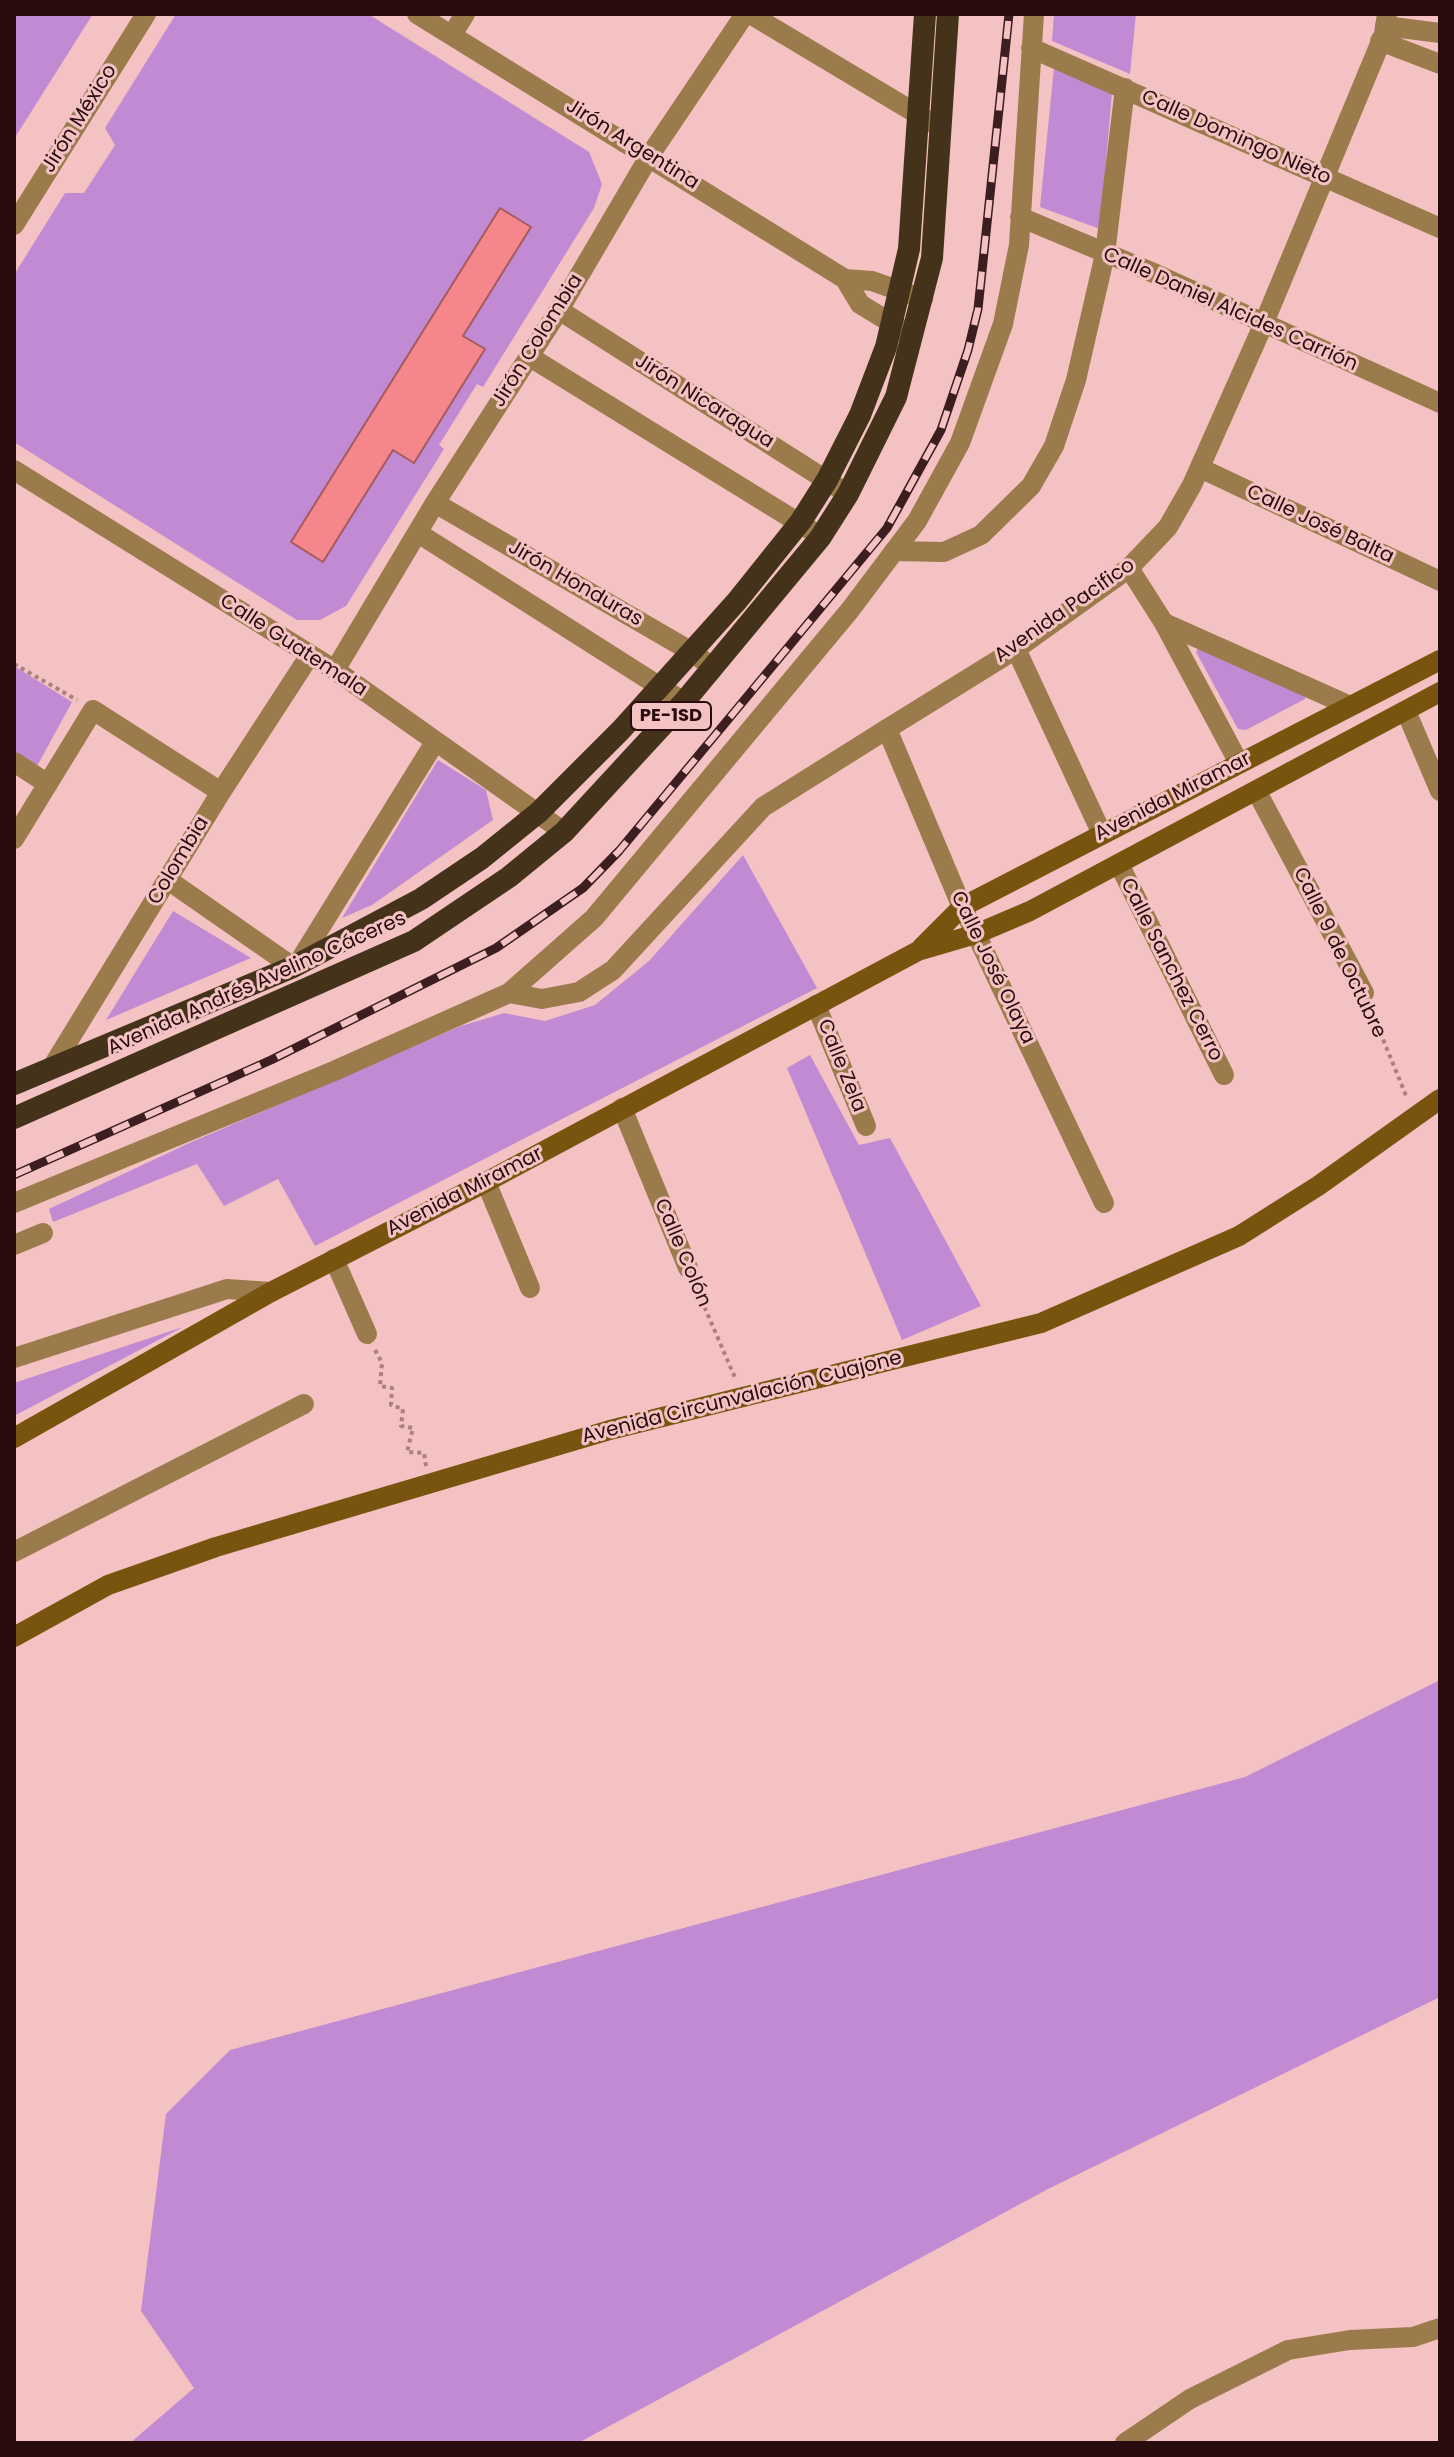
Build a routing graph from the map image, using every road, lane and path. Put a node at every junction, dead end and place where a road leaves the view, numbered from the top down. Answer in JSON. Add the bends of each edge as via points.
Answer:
{"nodes":[{"id":1,"x":146,"y":14,"type":"edge"},
{"id":2,"x":417,"y":14,"type":"edge"},
{"id":3,"x":465,"y":14,"type":"edge"},
{"id":4,"x":747,"y":14,"type":"edge"},
{"id":5,"x":925,"y":14,"type":"edge"},
{"id":6,"x":948,"y":14,"type":"edge"},
{"id":7,"x":1034,"y":14,"type":"edge"},
{"id":8,"x":1384,"y":27,"type":"edge"},
{"id":9,"x":1440,"y":33,"type":"edge"},
{"id":10,"x":452,"y":35,"type":"junction"},
{"id":11,"x":1031,"y":48,"type":"junction"},
{"id":12,"x":1440,"y":64,"type":"edge"},
{"id":13,"x":1125,"y":88,"type":"junction"},
{"id":14,"x":917,"y":116,"type":"junction"},
{"id":15,"x":943,"y":128,"type":"junction"},
{"id":16,"x":650,"y":155,"type":"junction"},
{"id":17,"x":1324,"y":177,"type":"junction"},
{"id":18,"x":1020,"y":217,"type":"junction"},
{"id":19,"x":14,"y":225,"type":"edge"},
{"id":20,"x":1440,"y":228,"type":"edge"},
{"id":21,"x":1105,"y":254,"type":"junction"},
{"id":22,"x":845,"y":279,"type":"junction"},
{"id":23,"x":912,"y":296,"type":"junction"},
{"id":24,"x":559,"y":310,"type":"junction"},
{"id":25,"x":1264,"y":323,"type":"junction"},
{"id":26,"x":893,"y":324,"type":"junction"},
{"id":27,"x":913,"y":337,"type":"junction"},
{"id":28,"x":530,"y":357,"type":"junction"},
{"id":29,"x":1440,"y":403,"type":"edge"},
{"id":30,"x":1200,"y":468,"type":"junction"},
{"id":31,"x":14,"y":470,"type":"edge"},
{"id":32,"x":827,"y":480,"type":"junction"},
{"id":33,"x":848,"y":494,"type":"junction"},
{"id":34,"x":435,"y":503,"type":"junction"},
{"id":35,"x":801,"y":521,"type":"junction"},
{"id":36,"x":418,"y":533,"type":"junction"},
{"id":37,"x":820,"y":538,"type":"junction"},
{"id":38,"x":894,"y":551,"type":"junction"},
{"id":39,"x":1129,"y":568,"type":"junction"},
{"id":40,"x":1440,"y":581,"type":"edge"},
{"id":41,"x":1164,"y":623,"type":"junction"},
{"id":42,"x":1016,"y":649,"type":"junction"},
{"id":43,"x":692,"y":652,"type":"junction"},
{"id":44,"x":310,"y":655,"type":"junction"},
{"id":45,"x":1440,"y":660,"type":"edge"},
{"id":46,"x":14,"y":664,"type":"edge"},
{"id":47,"x":712,"y":667,"type":"junction"},
{"id":48,"x":335,"y":670,"type":"junction"},
{"id":49,"x":661,"y":686,"type":"junction"},
{"id":50,"x":1440,"y":692,"type":"edge"},
{"id":51,"x":684,"y":702,"type":"junction"},
{"id":52,"x":1350,"y":706,"type":"junction"},
{"id":53,"x":93,"y":710,"type":"junction"},
{"id":54,"x":1406,"y":711,"type":"junction"},
{"id":55,"x":887,"y":729,"type":"junction"},
{"id":56,"x":435,"y":742,"type":"junction"},
{"id":57,"x":14,"y":762,"type":"edge"},
{"id":58,"x":1239,"y":763,"type":"junction"},
{"id":59,"x":48,"y":784,"type":"junction"},
{"id":60,"x":1440,"y":791,"type":"edge"},
{"id":61,"x":221,"y":792,"type":"junction"},
{"id":62,"x":1257,"y":792,"type":"junction"},
{"id":63,"x":539,"y":812,"type":"junction"},
{"id":64,"x":564,"y":832,"type":"junction"},
{"id":65,"x":1102,"y":834,"type":"junction"},
{"id":66,"x":14,"y":839,"type":"edge"},
{"id":67,"x":1119,"y":864,"type":"junction"},
{"id":68,"x":168,"y":880,"type":"junction"},
{"id":69,"x":962,"y":907,"type":"junction"},
{"id":70,"x":976,"y":934,"type":"junction"},
{"id":71,"x":918,"y":951,"type":"junction"},
{"id":72,"x":295,"y":966,"type":"junction"},
{"id":73,"x":509,"y":993,"type":"junction"},
{"id":74,"x":1364,"y":993,"type":"joint"},
{"id":75,"x":816,"y":1005,"type":"junction"},
{"id":76,"x":51,"y":1069,"type":"junction"},
{"id":77,"x":1224,"y":1075,"type":"dead end"},
{"id":78,"x":14,"y":1084,"type":"edge"},
{"id":79,"x":1440,"y":1099,"type":"edge"},
{"id":80,"x":622,"y":1108,"type":"junction"},
{"id":81,"x":14,"y":1118,"type":"edge"},
{"id":82,"x":1415,"y":1118,"type":"junction"},
{"id":83,"x":866,"y":1126,"type":"dead end"},
{"id":84,"x":486,"y":1182,"type":"junction"},
{"id":85,"x":14,"y":1203,"type":"edge"},
{"id":86,"x":1104,"y":1203,"type":"dead end"},
{"id":87,"x":43,"y":1233,"type":"dead end"},
{"id":88,"x":14,"y":1245,"type":"edge"},
{"id":89,"x":334,"y":1259,"type":"junction"},
{"id":90,"x":688,"y":1268,"type":"joint"},
{"id":91,"x":530,"y":1288,"type":"dead end"},
{"id":92,"x":271,"y":1292,"type":"junction"},
{"id":93,"x":367,"y":1334,"type":"joint"},
{"id":94,"x":14,"y":1358,"type":"edge"},
{"id":95,"x":744,"y":1397,"type":"junction"},
{"id":96,"x":304,"y":1404,"type":"dead end"},
{"id":97,"x":14,"y":1438,"type":"edge"},
{"id":98,"x":421,"y":1486,"type":"junction"},
{"id":99,"x":14,"y":1552,"type":"edge"},
{"id":100,"x":14,"y":1637,"type":"edge"},
{"id":101,"x":1440,"y":2328,"type":"edge"},
{"id":102,"x":1125,"y":2443,"type":"edge"}],
"edges":[{"from":1,"to":19,"type":"street","name":"Jirón México"},
{"from":2,"to":10,"type":"street","name":"Jirón Argentina"},
{"from":3,"to":10,"type":"street"},
{"from":4,"to":14,"type":"street"},
{"from":4,"to":16,"type":"street","name":"Jirón Colombia"},
{"from":5,"to":14,"type":"highway","name":"Avenida Andrés Avelino Cáceres","number":"PE-1SD"},
{"from":6,"to":15,"type":"highway","name":"Avenida Andrés Avelino Cáceres","number":"PE-1SD"},
{"from":7,"to":11,"type":"street"},
{"from":8,"to":9,"type":"street"},
{"from":8,"to":12,"type":"street"},
{"from":8,"to":17,"type":"street","name":"Avenida Pacifico"},
{"from":10,"to":16,"type":"street","name":"Jirón Argentina"},
{"from":11,"to":13,"type":"street","name":"Calle Domingo Nieto"},
{"from":11,"to":18,"type":"street"},
{"from":13,"to":17,"type":"street","name":"Calle Domingo Nieto"},
{"from":13,"to":21,"type":"street"},
{"from":14,"to":15,"type":"street"},
{"from":14,"to":23,"type":"highway","name":"Avenida Andrés Avelino Cáceres","number":"PE-1SD"},
{"from":15,"to":23,"type":"highway","name":"Avenida Andrés Avelino Cáceres","number":"PE-1SD","via":[[932,258]]},
{"from":16,"to":22,"type":"street","name":"Jirón Argentina"},
{"from":16,"to":24,"type":"street","name":"Jirón Colombia"},
{"from":17,"to":20,"type":"street","name":"Calle Domingo Nieto"},
{"from":17,"to":25,"type":"street","name":"Avenida Pacifico"},
{"from":18,"to":21,"type":"street","name":"Calle Daniel Alcides Carrión"},
{"from":18,"to":38,"type":"street","via":[[1013,284],[978,401],[940,483]]},
{"from":21,"to":25,"type":"street","name":"Calle Daniel Alcides Carrión"},
{"from":21,"to":38,"type":"street","via":[[1076,380],[1054,446],[1031,486],[981,535],[944,552]]},
{"from":22,"to":23,"type":"street","name":"Jirón Argentina","via":[[872,281]]},
{"from":22,"to":26,"type":"street","name":"Jirón Argentina","via":[[860,304]]},
{"from":23,"to":26,"type":"highway","name":"Avenida Andrés Avelino Cáceres","number":"PE-1SD"},
{"from":23,"to":27,"type":"highway","name":"Avenida Andrés Avelino Cáceres","number":"PE-1SD"},
{"from":24,"to":28,"type":"street","name":"Jirón Colombia"},
{"from":24,"to":32,"type":"street","name":"Jirón Nicaragua"},
{"from":25,"to":29,"type":"street","name":"Calle Daniel Alcides Carrión"},
{"from":25,"to":30,"type":"street","name":"Avenida Pacifico"},
{"from":26,"to":27,"type":"street","name":"Jirón Argentina"},
{"from":26,"to":32,"type":"highway","name":"Avenida Andrés Avelino Cáceres","number":"PE-1SD","via":[[860,415]]},
{"from":27,"to":33,"type":"highway","name":"Avenida Andrés Avelino Cáceres","number":"PE-1SD","via":[[896,397]]},
{"from":28,"to":34,"type":"street","name":"Jirón Colombia"},
{"from":28,"to":35,"type":"street"},
{"from":30,"to":39,"type":"street","name":"Avenida Pacifico","via":[[1168,527]]},
{"from":30,"to":40,"type":"street","name":"Calle José Balta"},
{"from":31,"to":44,"type":"street","name":"Calle Guatemala"},
{"from":32,"to":33,"type":"street","name":"Jirón Nicaragua"},
{"from":32,"to":35,"type":"highway","name":"Avenida Andrés Avelino Cáceres","number":"PE-1SD"},
{"from":33,"to":37,"type":"highway","name":"Avenida Andrés Avelino Cáceres","number":"PE-1SD"},
{"from":34,"to":36,"type":"street","name":"Jirón Colombia"},
{"from":34,"to":43,"type":"street","name":"Jirón Honduras"},
{"from":35,"to":37,"type":"street"},
{"from":35,"to":43,"type":"highway","name":"Avenida Andrés Avelino Cáceres","number":"PE-1SD"},
{"from":36,"to":48,"type":"street","name":"Jirón Colombia"},
{"from":36,"to":49,"type":"street","name":"Jirón Honduras"},
{"from":37,"to":47,"type":"highway","name":"Avenida Andrés Avelino Cáceres","number":"PE-1SD"},
{"from":38,"to":73,"type":"street","via":[[594,918]]},
{"from":39,"to":41,"type":"street"},
{"from":39,"to":42,"type":"street","name":"Avenida Pacifico"},
{"from":41,"to":52,"type":"street"},
{"from":41,"to":58,"type":"street"},
{"from":42,"to":55,"type":"street","name":"Avenida Pacifico"},
{"from":42,"to":65,"type":"street"},
{"from":43,"to":47,"type":"street","name":"Jirón Honduras"},
{"from":43,"to":49,"type":"highway","name":"Avenida Andrés Avelino Cáceres","number":"PE-1SD"},
{"from":44,"to":48,"type":"street","name":"Calle Guatemala"},
{"from":44,"to":61,"type":"street","name":"Colombia"},
{"from":45,"to":52,"type":"main road","name":"Avenida Miramar"},
{"from":46,"to":53,"type":"path"},
{"from":47,"to":51,"type":"highway","name":"Avenida Andrés Avelino Cáceres","number":"PE-1SD"},
{"from":48,"to":56,"type":"street","name":"Calle Guatemala"},
{"from":49,"to":51,"type":"street","name":"Jirón Honduras"},
{"from":49,"to":63,"type":"highway","name":"Avenida Andrés Avelino Cáceres","number":"PE-1SD"},
{"from":50,"to":54,"type":"main road","name":"Avenida Miramar"},
{"from":51,"to":64,"type":"highway","name":"Avenida Andrés Avelino Cáceres","number":"PE-1SD"},
{"from":52,"to":58,"type":"main road","name":"Avenida Miramar"},
{"from":53,"to":59,"type":"street"},
{"from":53,"to":61,"type":"street"},
{"from":54,"to":60,"type":"street"},
{"from":54,"to":62,"type":"main road","name":"Avenida Miramar"},
{"from":55,"to":69,"type":"street","name":"Calle José Olaya"},
{"from":55,"to":73,"type":"street","name":"Avenida Pacifico","via":[[763,807],[613,970],[579,992],[542,999]]},
{"from":56,"to":63,"type":"street","name":"Calle Guatemala"},
{"from":56,"to":72,"type":"street"},
{"from":57,"to":59,"type":"street"},
{"from":58,"to":65,"type":"main road","name":"Avenida Miramar"},
{"from":59,"to":66,"type":"street"},
{"from":61,"to":68,"type":"street","name":"Colombia"},
{"from":62,"to":67,"type":"main road","name":"Avenida Miramar"},
{"from":62,"to":74,"type":"street","name":"Calle 9 de Octubre"},
{"from":63,"to":64,"type":"street","name":"Calle Guatemala"},
{"from":63,"to":72,"type":"highway","name":"Avenida Andrés Avelino Cáceres","number":"PE-1SD","via":[[421,899]]},
{"from":64,"to":81,"type":"highway","name":"Avenida Andrés Avelino Cáceres","number":"PE-1SD","via":[[509,877],[414,941]]},
{"from":65,"to":69,"type":"main road","name":"Avenida Miramar"},
{"from":67,"to":70,"type":"main road","name":"Avenida Miramar"},
{"from":67,"to":77,"type":"street","name":"Calle Sanchez Cerro"},
{"from":68,"to":72,"type":"street"},
{"from":68,"to":76,"type":"street","name":"Colombia"},
{"from":69,"to":70,"type":"street","name":"Calle José Olaya"},
{"from":69,"to":71,"type":"main road","name":"Avenida Miramar"},
{"from":70,"to":71,"type":"main road","name":"Avenida Miramar"},
{"from":70,"to":86,"type":"street","name":"Calle José Olaya"},
{"from":71,"to":75,"type":"main road","name":"Avenida Miramar"},
{"from":72,"to":76,"type":"highway","name":"Avenida Andrés Avelino Cáceres","number":"PE-1SD"},
{"from":73,"to":85,"type":"street"},
{"from":74,"to":82,"type":"path","name":"Calle 9 de Octubre"},
{"from":75,"to":80,"type":"main road","name":"Avenida Miramar"},
{"from":75,"to":83,"type":"street","name":"Calle Zela"},
{"from":76,"to":78,"type":"highway","name":"Avenida Andrés Avelino Cáceres","number":"PE-1SD"},
{"from":79,"to":82,"type":"main road","name":"Avenida Circunvalación Cuajone"},
{"from":80,"to":84,"type":"main road","name":"Avenida Miramar"},
{"from":80,"to":90,"type":"street","name":"Calle Colón"},
{"from":82,"to":95,"type":"main road","name":"Avenida Circunvalación Cuajone","via":[[1239,1236],[1041,1323]]},
{"from":84,"to":89,"type":"main road","name":"Avenida Miramar"},
{"from":84,"to":91,"type":"street"},
{"from":87,"to":88,"type":"street"},
{"from":89,"to":92,"type":"main road","name":"Avenida Miramar"},
{"from":89,"to":93,"type":"street"},
{"from":90,"to":95,"type":"path","name":"Calle Colón"},
{"from":92,"to":94,"type":"street","via":[[227,1289]]},
{"from":92,"to":97,"type":"main road","name":"Avenida Miramar"},
{"from":93,"to":98,"type":"path","via":[[382,1363],[380,1386],[392,1388],[391,1405],[403,1409],[401,1426],[413,1428],[407,1452],[424,1453]]},
{"from":95,"to":98,"type":"main road","name":"Avenida Circunvalación Cuajone"},
{"from":96,"to":99,"type":"street"},
{"from":98,"to":100,"type":"main road","name":"Avenida Circunvalación Cuajone","via":[[108,1585]]},
{"from":101,"to":102,"type":"street","via":[[1413,2337],[1288,2350],[1190,2399]]}]}
